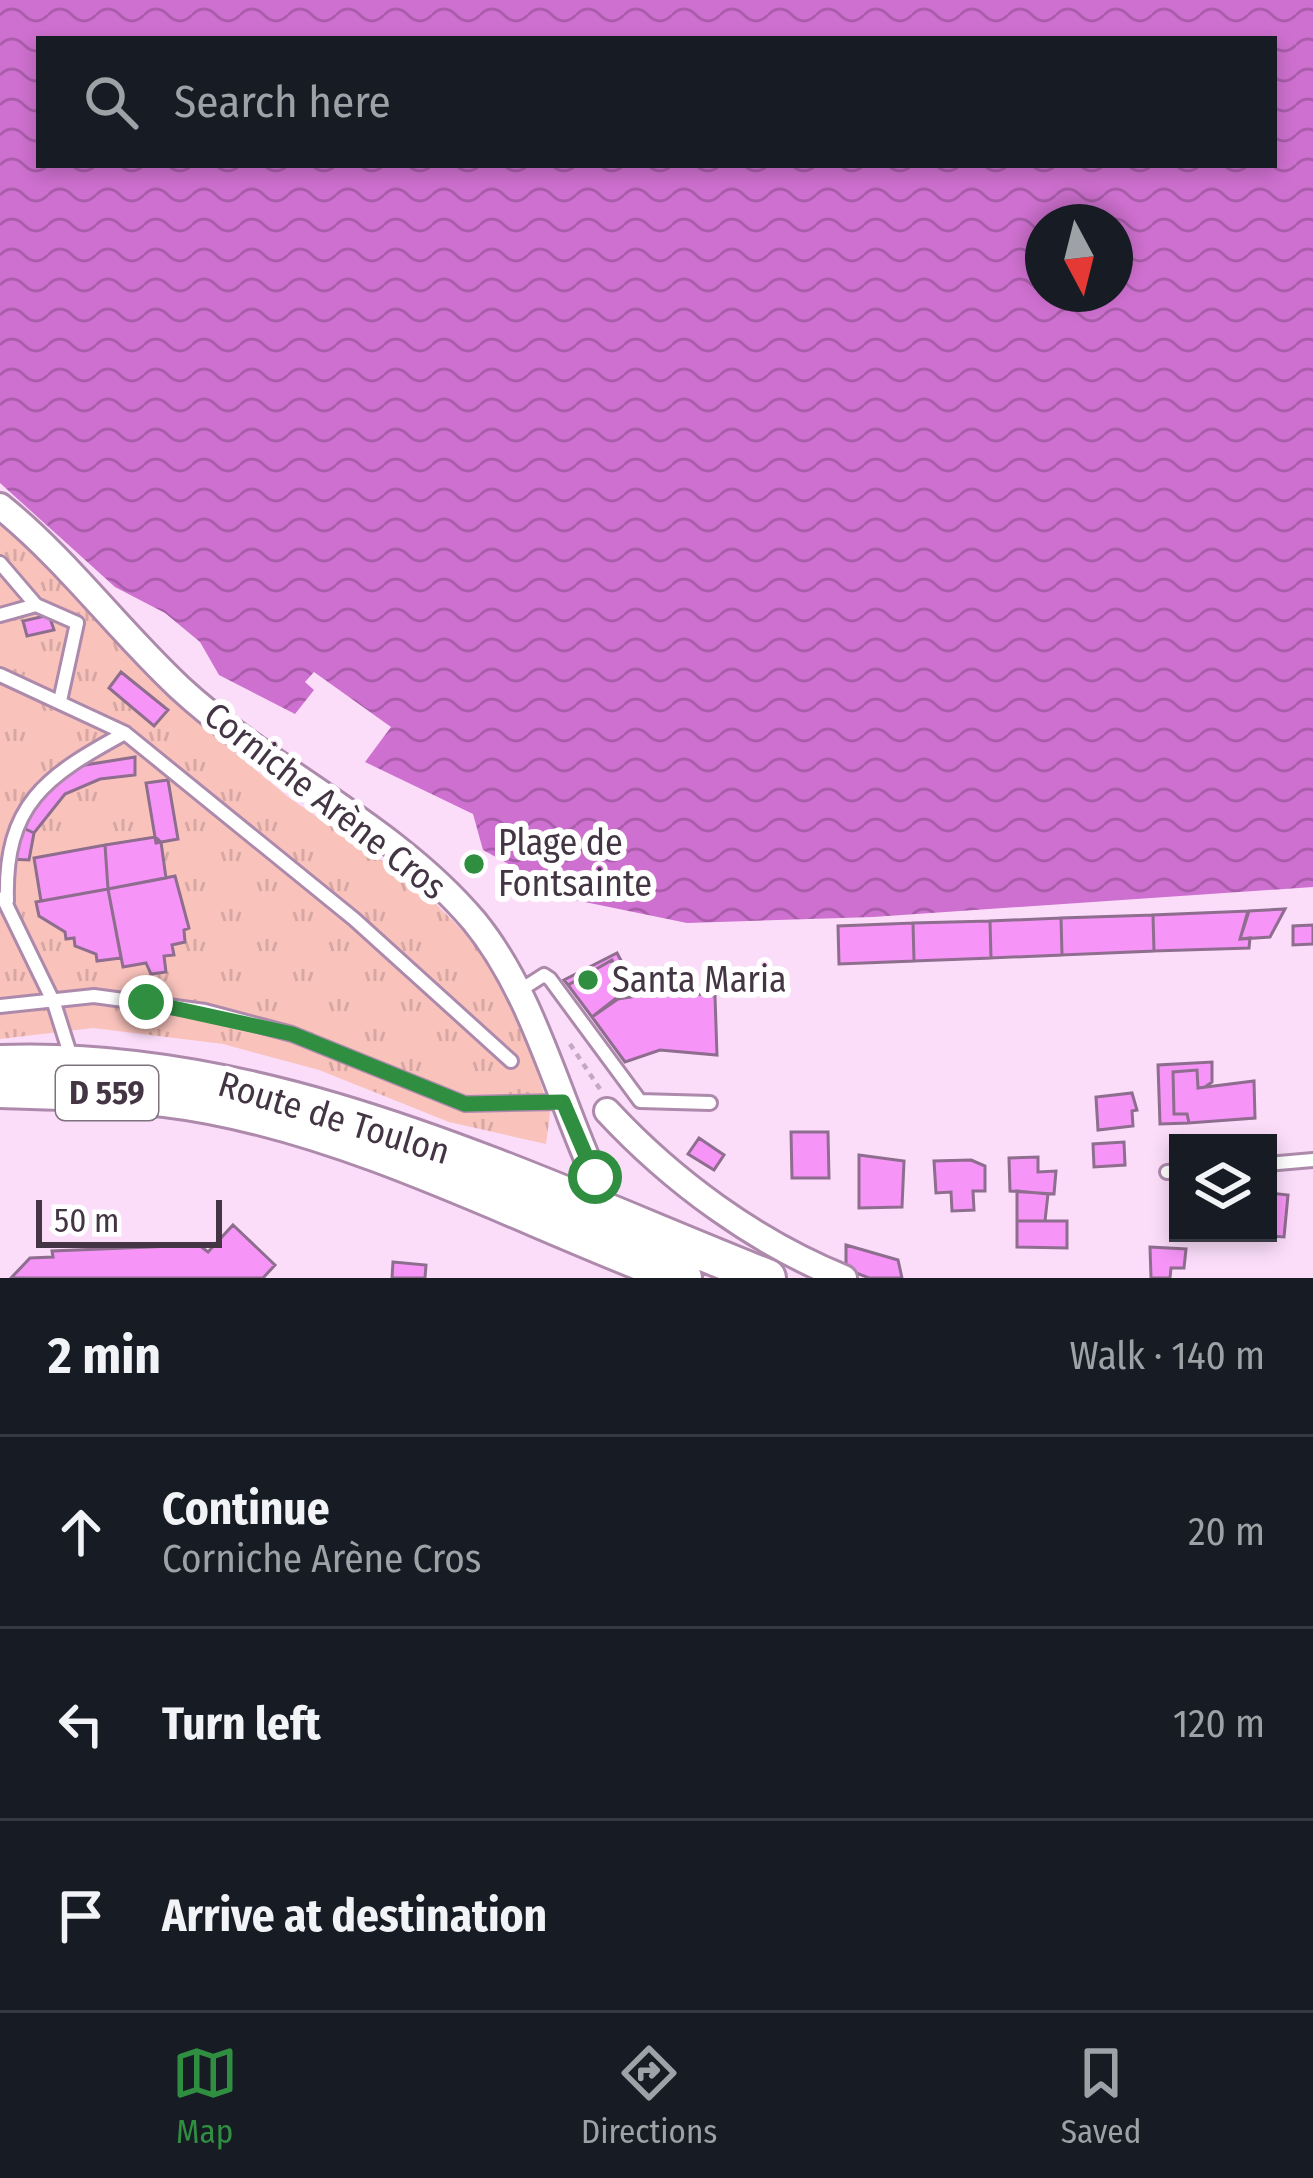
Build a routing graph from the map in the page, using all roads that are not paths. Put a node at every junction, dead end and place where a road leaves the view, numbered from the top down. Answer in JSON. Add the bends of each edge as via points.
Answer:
{"nodes":[{"id":1,"x":0,"y":506,"type":"edge"},
{"id":2,"x":0,"y":562,"type":"edge"},
{"id":3,"x":36,"y":605,"type":"junction"},
{"id":4,"x":0,"y":615,"type":"edge"},
{"id":5,"x":0,"y":675,"type":"edge"},
{"id":6,"x":60,"y":701,"type":"junction"},
{"id":7,"x":125,"y":733,"type":"junction"},
{"id":8,"x":4,"y":899,"type":"edge"},
{"id":9,"x":518,"y":992,"type":"junction"},
{"id":10,"x":54,"y":1003,"type":"junction"},
{"id":11,"x":0,"y":1006,"type":"edge"},
{"id":12,"x":511,"y":1060,"type":"dead end"},
{"id":13,"x":72,"y":1061,"type":"junction"},
{"id":14,"x":0,"y":1064,"type":"edge"},
{"id":15,"x":0,"y":1089,"type":"edge"},
{"id":16,"x":563,"y":1102,"type":"junction"},
{"id":17,"x":710,"y":1103,"type":"dead end"},
{"id":18,"x":608,"y":1111,"type":"dead end"},
{"id":19,"x":1313,"y":1160,"type":"edge"},
{"id":20,"x":1277,"y":1163,"type":"edge"},
{"id":21,"x":566,"y":1213,"type":"junction"},
{"id":22,"x":683,"y":1278,"type":"edge"},
{"id":23,"x":767,"y":1278,"type":"edge"},
{"id":24,"x":844,"y":1278,"type":"edge"}],
"edges":[{"from":1,"to":9,"type":"street","name":"Corniche Arène Cros","via":[[182,690],[355,818],[473,920]]},
{"from":2,"to":3,"type":"lane"},
{"from":3,"to":4,"type":"lane"},
{"from":3,"to":6,"type":"lane","via":[[77,623]]},
{"from":5,"to":6,"type":"lane"},
{"from":6,"to":7,"type":"lane"},
{"from":7,"to":8,"type":"lane","via":[[45,783],[22,810]]},
{"from":7,"to":12,"type":"lane","via":[[354,919]]},
{"from":8,"to":10,"type":"lane"},
{"from":9,"to":16,"type":"street","name":"Corniche Arène Cros"},
{"from":9,"to":17,"type":"lane","via":[[550,979],[640,1101]]},
{"from":10,"to":11,"type":"lane"},
{"from":10,"to":13,"type":"lane"},
{"from":10,"to":16,"type":"lane","via":[[94,996],[228,1017],[292,1034],[465,1104]]},
{"from":13,"to":14,"type":"main road","name":"Route de Toulon","number":"D 559"},
{"from":13,"to":21,"type":"main road","name":"Route de Toulon","number":"D 559","via":[[289,1096]]},
{"from":15,"to":21,"type":"main road","name":"Route de Toulon","number":"D 559","via":[[140,1094],[284,1122]]},
{"from":16,"to":21,"type":"street","name":"Corniche Arène Cros","via":[[595,1177]]},
{"from":18,"to":24,"type":"street","via":[[648,1155],[709,1201]]},
{"from":19,"to":20,"type":"lane"},
{"from":21,"to":22,"type":"main road","name":"Route de Toulon","number":"D 559"},
{"from":21,"to":23,"type":"main road","name":"Route de Toulon","number":"D 559"}]}
